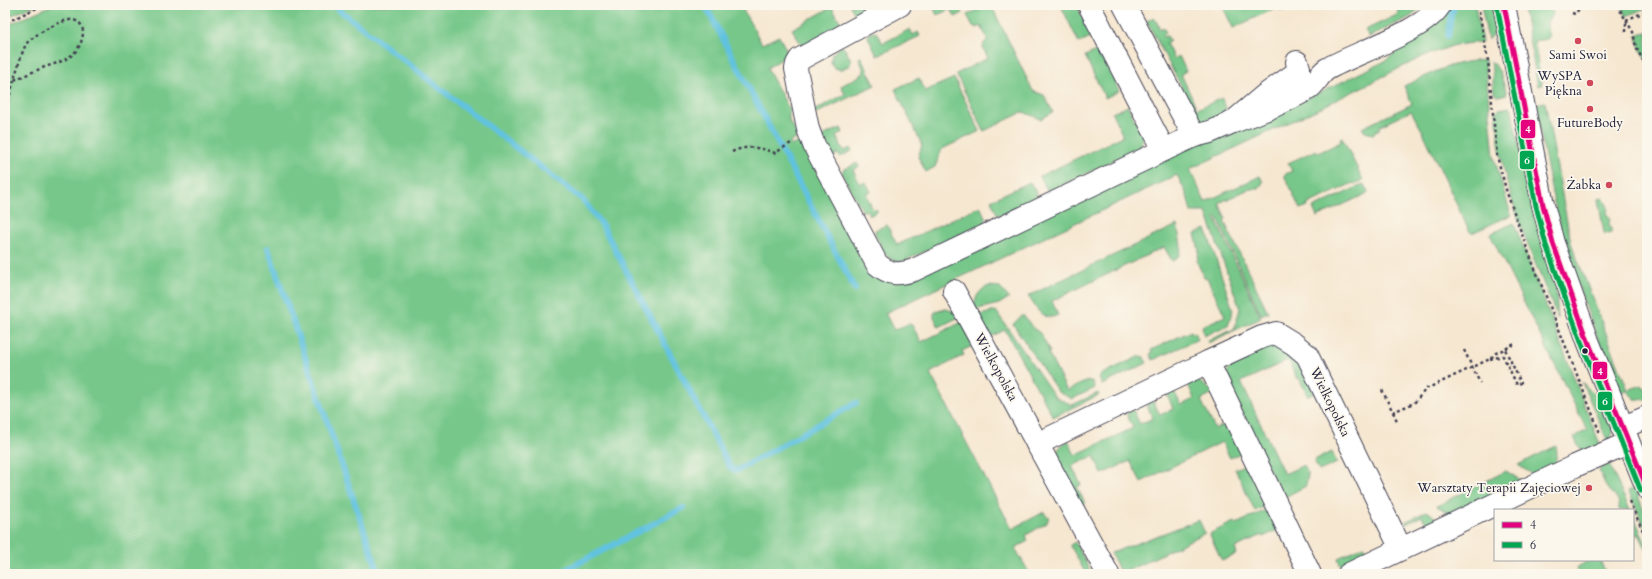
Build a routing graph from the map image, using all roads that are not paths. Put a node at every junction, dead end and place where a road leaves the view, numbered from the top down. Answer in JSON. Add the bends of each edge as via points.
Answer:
{"nodes":[{"id":1,"x":900,"y":5,"type":"edge"},
{"id":2,"x":1089,"y":5,"type":"edge"},
{"id":3,"x":1124,"y":5,"type":"edge"},
{"id":4,"x":1440,"y":5,"type":"edge"},
{"id":5,"x":1504,"y":5,"type":"edge"},
{"id":6,"x":1297,"y":62,"type":"dead end"},
{"id":7,"x":1232,"y":122,"type":"junction"},
{"id":8,"x":1194,"y":136,"type":"junction"},
{"id":9,"x":1164,"y":150,"type":"junction"},
{"id":10,"x":954,"y":291,"type":"dead end"},
{"id":11,"x":1208,"y":362,"type":"junction"},
{"id":12,"x":1647,"y":417,"type":"edge"},
{"id":13,"x":1625,"y":435,"type":"junction"},
{"id":14,"x":1040,"y":450,"type":"junction"},
{"id":15,"x":1647,"y":488,"type":"edge"},
{"id":16,"x":1401,"y":549,"type":"junction"},
{"id":17,"x":1108,"y":574,"type":"edge"},
{"id":18,"x":1310,"y":574,"type":"edge"},
{"id":19,"x":1349,"y":574,"type":"edge"}],
"edges":[{"from":1,"to":9,"type":"street","via":[[800,59],[796,69],[814,145],[877,264],[885,271],[894,274],[914,270]]},
{"from":2,"to":9,"type":"street"},
{"from":3,"to":8,"type":"street"},
{"from":4,"to":7,"type":"street","via":[[1437,11],[1408,31],[1327,69],[1310,88],[1273,108]]},
{"from":5,"to":13,"type":"street","via":[[1543,205],[1553,243]]},
{"from":6,"to":7,"type":"street","via":[[1299,71]]},
{"from":7,"to":8,"type":"street"},
{"from":8,"to":9,"type":"street"},
{"from":10,"to":14,"type":"street","name":"Wielkopolska"},
{"from":11,"to":14,"type":"street","name":"Wielkopolska"},
{"from":11,"to":16,"type":"street","name":"Wielkopolska","via":[[1276,333],[1307,355]]},
{"from":11,"to":18,"type":"street"},
{"from":12,"to":13,"type":"street"},
{"from":13,"to":15,"type":"street"},
{"from":13,"to":16,"type":"street","via":[[1575,466]]},
{"from":14,"to":17,"type":"street","name":"Wielkopolska"},
{"from":16,"to":19,"type":"street"}]}
